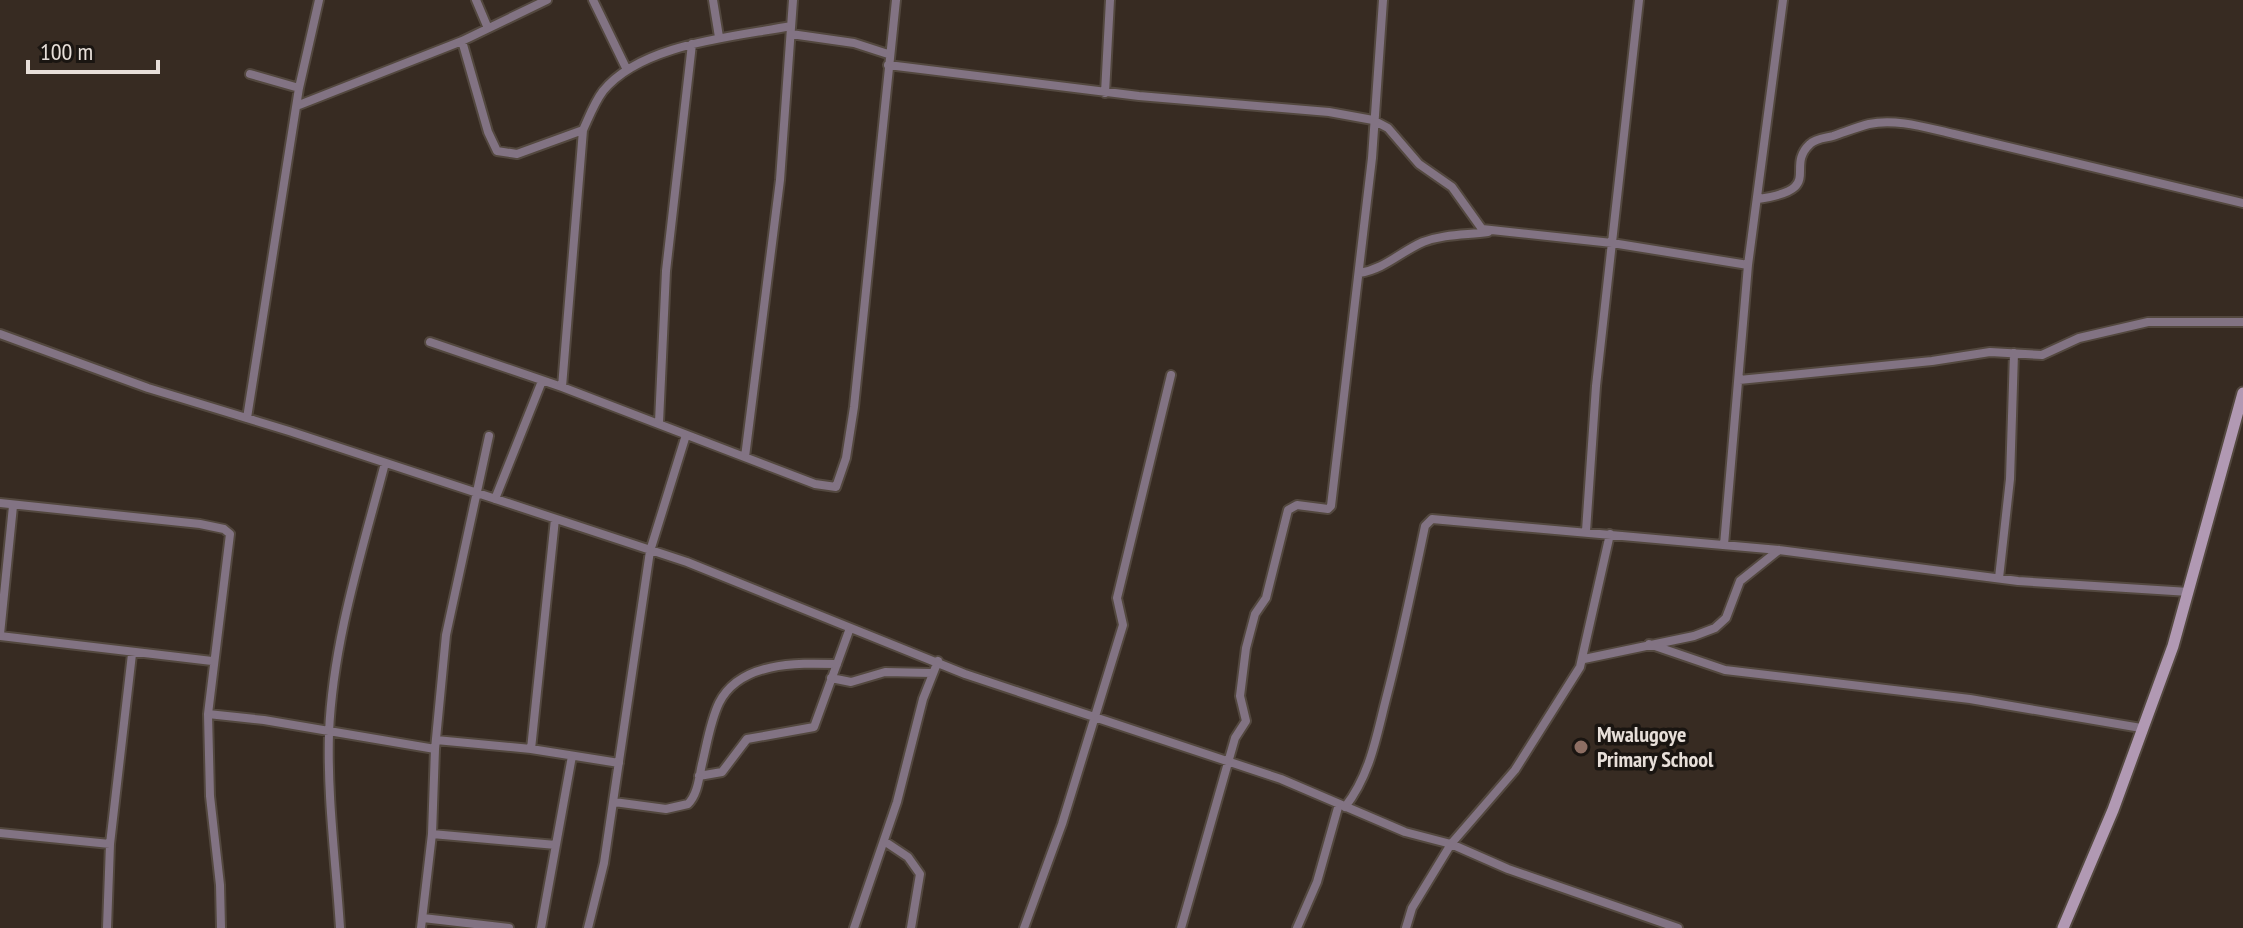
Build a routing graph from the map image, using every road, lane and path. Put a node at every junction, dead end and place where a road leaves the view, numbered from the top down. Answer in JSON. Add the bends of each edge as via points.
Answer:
{"nodes":[{"id":1,"x":319,"y":0,"type":"edge"},
{"id":2,"x":476,"y":0,"type":"edge"},
{"id":3,"x":547,"y":0,"type":"edge"},
{"id":4,"x":593,"y":0,"type":"edge"},
{"id":5,"x":713,"y":0,"type":"edge"},
{"id":6,"x":793,"y":0,"type":"edge"},
{"id":7,"x":896,"y":0,"type":"edge"},
{"id":8,"x":1110,"y":0,"type":"edge"},
{"id":9,"x":1383,"y":0,"type":"edge"},
{"id":10,"x":1639,"y":0,"type":"edge"},
{"id":11,"x":1783,"y":0,"type":"edge"},
{"id":12,"x":487,"y":26,"type":"junction"},
{"id":13,"x":791,"y":30,"type":"junction"},
{"id":14,"x":719,"y":37,"type":"junction"},
{"id":15,"x":462,"y":41,"type":"junction"},
{"id":16,"x":692,"y":44,"type":"junction"},
{"id":17,"x":888,"y":54,"type":"junction"},
{"id":18,"x":888,"y":65,"type":"junction"},
{"id":19,"x":627,"y":70,"type":"junction"},
{"id":20,"x":250,"y":74,"type":"dead end"},
{"id":21,"x":299,"y":88,"type":"junction"},
{"id":22,"x":1105,"y":93,"type":"junction"},
{"id":23,"x":299,"y":105,"type":"junction"},
{"id":24,"x":1373,"y":120,"type":"junction"},
{"id":25,"x":583,"y":130,"type":"junction"},
{"id":26,"x":1758,"y":199,"type":"junction"},
{"id":27,"x":2243,"y":203,"type":"edge"},
{"id":28,"x":1493,"y":231,"type":"junction"},
{"id":29,"x":1612,"y":243,"type":"junction"},
{"id":30,"x":1748,"y":265,"type":"junction"},
{"id":31,"x":1359,"y":273,"type":"junction"},
{"id":32,"x":2243,"y":322,"type":"edge"},
{"id":33,"x":0,"y":334,"type":"edge"},
{"id":34,"x":430,"y":342,"type":"dead end"},
{"id":35,"x":2014,"y":353,"type":"junction"},
{"id":36,"x":1171,"y":375,"type":"dead end"},
{"id":37,"x":1739,"y":380,"type":"junction"},
{"id":38,"x":542,"y":381,"type":"junction"},
{"id":39,"x":562,"y":387,"type":"junction"},
{"id":40,"x":2243,"y":393,"type":"edge"},
{"id":41,"x":247,"y":418,"type":"junction"},
{"id":42,"x":659,"y":422,"type":"junction"},
{"id":43,"x":686,"y":435,"type":"junction"},
{"id":44,"x":489,"y":436,"type":"dead end"},
{"id":45,"x":745,"y":457,"type":"junction"},
{"id":46,"x":385,"y":463,"type":"junction"},
{"id":47,"x":475,"y":492,"type":"junction"},
{"id":48,"x":495,"y":499,"type":"junction"},
{"id":49,"x":0,"y":503,"type":"edge"},
{"id":50,"x":13,"y":506,"type":"junction"},
{"id":51,"x":555,"y":519,"type":"junction"},
{"id":52,"x":1586,"y":531,"type":"junction"},
{"id":53,"x":1610,"y":534,"type":"junction"},
{"id":54,"x":1724,"y":545,"type":"junction"},
{"id":55,"x":1779,"y":550,"type":"junction"},
{"id":56,"x":650,"y":551,"type":"junction"},
{"id":57,"x":1999,"y":578,"type":"junction"},
{"id":58,"x":2189,"y":592,"type":"junction"},
{"id":59,"x":850,"y":628,"type":"junction"},
{"id":60,"x":0,"y":635,"type":"edge"},
{"id":61,"x":1649,"y":644,"type":"junction"},
{"id":62,"x":132,"y":654,"type":"junction"},
{"id":63,"x":1584,"y":659,"type":"junction"},
{"id":64,"x":212,"y":661,"type":"junction"},
{"id":65,"x":938,"y":661,"type":"junction"},
{"id":66,"x":837,"y":664,"type":"junction"},
{"id":67,"x":932,"y":673,"type":"junction"},
{"id":68,"x":831,"y":678,"type":"junction"},
{"id":69,"x":208,"y":714,"type":"junction"},
{"id":70,"x":1094,"y":715,"type":"junction"},
{"id":71,"x":2141,"y":728,"type":"junction"},
{"id":72,"x":329,"y":730,"type":"junction"},
{"id":73,"x":436,"y":744,"type":"junction"},
{"id":74,"x":531,"y":749,"type":"junction"},
{"id":75,"x":572,"y":756,"type":"junction"},
{"id":76,"x":1229,"y":762,"type":"junction"},
{"id":77,"x":619,"y":763,"type":"junction"},
{"id":78,"x":699,"y":776,"type":"junction"},
{"id":79,"x":614,"y":802,"type":"junction"},
{"id":80,"x":1342,"y":806,"type":"junction"},
{"id":81,"x":0,"y":833,"type":"edge"},
{"id":82,"x":432,"y":834,"type":"junction"},
{"id":83,"x":884,"y":841,"type":"junction"},
{"id":84,"x":110,"y":844,"type":"junction"},
{"id":85,"x":1451,"y":844,"type":"junction"},
{"id":86,"x":556,"y":845,"type":"junction"},
{"id":87,"x":422,"y":923,"type":"edge"},
{"id":88,"x":107,"y":928,"type":"edge"},
{"id":89,"x":221,"y":928,"type":"edge"},
{"id":90,"x":340,"y":928,"type":"edge"},
{"id":91,"x":509,"y":928,"type":"edge"},
{"id":92,"x":541,"y":928,"type":"edge"},
{"id":93,"x":588,"y":928,"type":"edge"},
{"id":94,"x":854,"y":928,"type":"edge"},
{"id":95,"x":911,"y":928,"type":"edge"},
{"id":96,"x":1024,"y":928,"type":"edge"},
{"id":97,"x":1181,"y":928,"type":"edge"},
{"id":98,"x":1297,"y":928,"type":"edge"},
{"id":99,"x":1406,"y":928,"type":"edge"},
{"id":100,"x":1678,"y":928,"type":"edge"},
{"id":101,"x":2063,"y":928,"type":"edge"}],
"edges":[{"from":1,"to":21,"type":"street"},
{"from":2,"to":12,"type":"street"},
{"from":3,"to":12,"type":"street"},
{"from":4,"to":19,"type":"street"},
{"from":5,"to":14,"type":"street"},
{"from":6,"to":13,"type":"street"},
{"from":7,"to":17,"type":"street"},
{"from":8,"to":22,"type":"street"},
{"from":9,"to":24,"type":"street"},
{"from":10,"to":29,"type":"street"},
{"from":11,"to":26,"type":"street"},
{"from":12,"to":15,"type":"street"},
{"from":13,"to":14,"type":"street"},
{"from":13,"to":17,"type":"street"},
{"from":13,"to":45,"type":"street","via":[[778,195]]},
{"from":14,"to":16,"type":"street"},
{"from":15,"to":23,"type":"street"},
{"from":15,"to":25,"type":"street","via":[[497,151],[517,154]]},
{"from":16,"to":19,"type":"street"},
{"from":16,"to":42,"type":"street","via":[[666,271]]},
{"from":17,"to":18,"type":"street"},
{"from":18,"to":22,"type":"street"},
{"from":18,"to":45,"type":"street","via":[[854,407],[839,482],[826,488]]},
{"from":19,"to":25,"type":"street","via":[[603,92]]},
{"from":20,"to":21,"type":"street"},
{"from":21,"to":23,"type":"street"},
{"from":22,"to":24,"type":"street"},
{"from":23,"to":41,"type":"street"},
{"from":24,"to":28,"type":"street","via":[[1452,187],[1478,225]]},
{"from":24,"to":31,"type":"street"},
{"from":25,"to":39,"type":"street"},
{"from":26,"to":27,"type":"street","via":[[1786,195],[1794,188],[1814,141],[1878,123],[1970,137]]},
{"from":26,"to":30,"type":"street"},
{"from":28,"to":29,"type":"street"},
{"from":28,"to":31,"type":"street","via":[[1439,237],[1379,269]]},
{"from":29,"to":30,"type":"street"},
{"from":29,"to":52,"type":"street"},
{"from":30,"to":37,"type":"street"},
{"from":31,"to":76,"type":"street","via":[[1331,506],[1297,505],[1288,510],[1266,598],[1255,614],[1246,648],[1240,696],[1246,721]]},
{"from":32,"to":35,"type":"street","via":[[2138,324],[2071,341],[2042,355]]},
{"from":33,"to":41,"type":"street"},
{"from":34,"to":38,"type":"street"},
{"from":35,"to":37,"type":"street"},
{"from":35,"to":57,"type":"street","via":[[2010,479]]},
{"from":36,"to":70,"type":"street","via":[[1117,598],[1123,625]]},
{"from":37,"to":54,"type":"street"},
{"from":38,"to":39,"type":"street"},
{"from":38,"to":48,"type":"street"},
{"from":39,"to":42,"type":"street"},
{"from":40,"to":58,"type":"street"},
{"from":41,"to":46,"type":"street"},
{"from":42,"to":43,"type":"street"},
{"from":43,"to":45,"type":"street"},
{"from":43,"to":56,"type":"street"},
{"from":44,"to":47,"type":"street"},
{"from":46,"to":47,"type":"street"},
{"from":46,"to":72,"type":"street","via":[[349,601]]},
{"from":47,"to":48,"type":"street"},
{"from":47,"to":73,"type":"street","via":[[446,635]]},
{"from":48,"to":51,"type":"street"},
{"from":49,"to":50,"type":"street"},
{"from":50,"to":60,"type":"street"},
{"from":50,"to":64,"type":"street","via":[[227,530],[231,541]]},
{"from":51,"to":56,"type":"street"},
{"from":51,"to":74,"type":"street"},
{"from":52,"to":53,"type":"street"},
{"from":52,"to":80,"type":"street","via":[[1448,518],[1428,521],[1370,762]]},
{"from":53,"to":54,"type":"street"},
{"from":53,"to":63,"type":"street"},
{"from":54,"to":55,"type":"street"},
{"from":55,"to":57,"type":"street"},
{"from":55,"to":61,"type":"street","via":[[1740,581],[1726,618],[1715,628]]},
{"from":56,"to":59,"type":"street"},
{"from":56,"to":77,"type":"street"},
{"from":57,"to":58,"type":"street"},
{"from":58,"to":71,"type":"street"},
{"from":59,"to":65,"type":"street"},
{"from":59,"to":66,"type":"street"},
{"from":60,"to":62,"type":"street"},
{"from":61,"to":63,"type":"street"},
{"from":61,"to":71,"type":"street","via":[[1716,669],[1939,695]]},
{"from":62,"to":64,"type":"street"},
{"from":62,"to":84,"type":"street"},
{"from":63,"to":85,"type":"street","via":[[1515,770]]},
{"from":64,"to":69,"type":"street"},
{"from":65,"to":67,"type":"street"},
{"from":65,"to":70,"type":"street"},
{"from":66,"to":68,"type":"street"},
{"from":66,"to":78,"type":"street","via":[[768,667],[726,693]]},
{"from":67,"to":68,"type":"street","via":[[885,672],[851,682]]},
{"from":67,"to":83,"type":"street"},
{"from":68,"to":78,"type":"street","via":[[811,729],[747,739],[722,772]]},
{"from":69,"to":72,"type":"street"},
{"from":69,"to":89,"type":"street"},
{"from":70,"to":76,"type":"street"},
{"from":70,"to":96,"type":"street"},
{"from":71,"to":101,"type":"street"},
{"from":72,"to":73,"type":"street"},
{"from":72,"to":90,"type":"street"},
{"from":73,"to":74,"type":"street"},
{"from":73,"to":82,"type":"street"},
{"from":74,"to":75,"type":"street"},
{"from":75,"to":77,"type":"street"},
{"from":75,"to":86,"type":"street"},
{"from":76,"to":80,"type":"street"},
{"from":76,"to":97,"type":"street"},
{"from":77,"to":79,"type":"street"},
{"from":78,"to":79,"type":"street","via":[[693,800],[676,809]]},
{"from":79,"to":93,"type":"street"},
{"from":80,"to":85,"type":"street"},
{"from":80,"to":98,"type":"street"},
{"from":81,"to":84,"type":"street"},
{"from":82,"to":86,"type":"street"},
{"from":82,"to":87,"type":"street"},
{"from":83,"to":94,"type":"street"},
{"from":83,"to":95,"type":"street","via":[[908,857],[920,874]]},
{"from":84,"to":88,"type":"street"},
{"from":85,"to":99,"type":"street","via":[[1412,908]]},
{"from":85,"to":100,"type":"street"},
{"from":86,"to":92,"type":"street"},
{"from":87,"to":91,"type":"street"}]}
